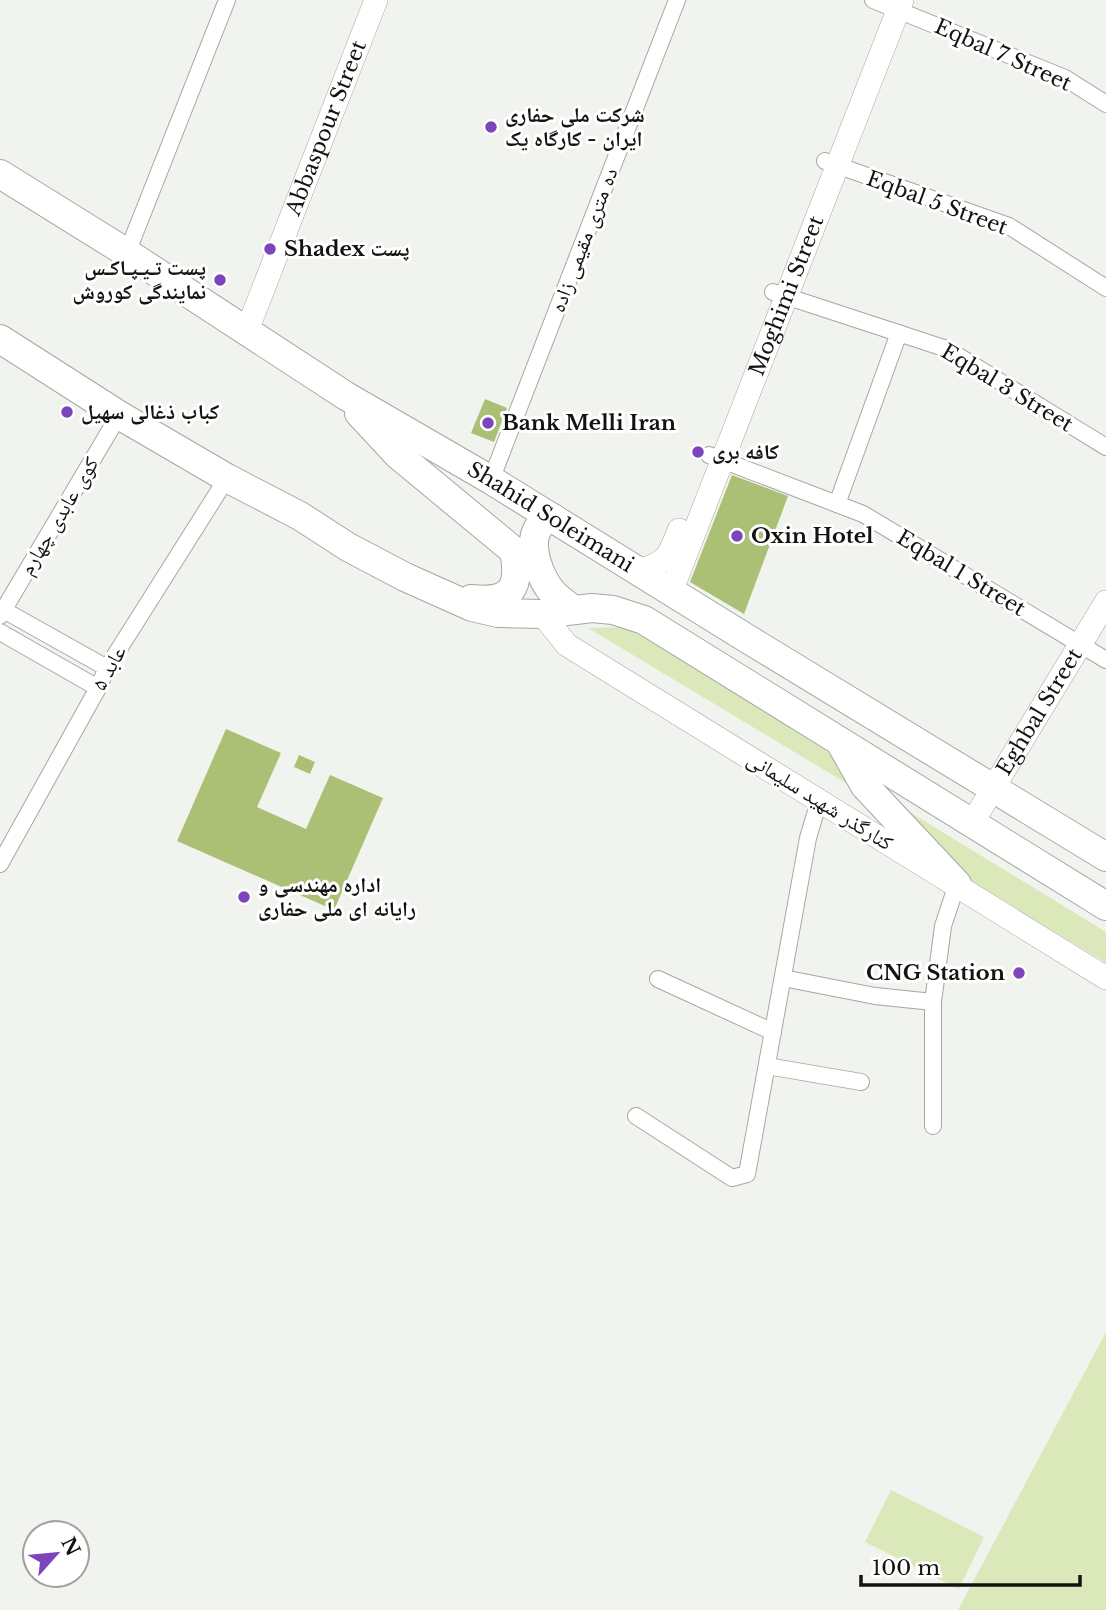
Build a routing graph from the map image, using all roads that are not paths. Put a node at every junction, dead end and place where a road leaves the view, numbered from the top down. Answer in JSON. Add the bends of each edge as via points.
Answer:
{"nodes":[{"id":1,"x":227,"y":0,"type":"edge"},
{"id":2,"x":376,"y":0,"type":"edge"},
{"id":3,"x":677,"y":0,"type":"edge"},
{"id":4,"x":890,"y":3,"type":"edge"},
{"id":5,"x":1106,"y":104,"type":"edge"},
{"id":6,"x":831,"y":164,"type":"junction"},
{"id":7,"x":0,"y":174,"type":"edge"},
{"id":8,"x":127,"y":253,"type":"junction"},
{"id":9,"x":1106,"y":288,"type":"edge"},
{"id":10,"x":780,"y":295,"type":"junction"},
{"id":11,"x":246,"y":333,"type":"junction"},
{"id":12,"x":899,"y":333,"type":"junction"},
{"id":13,"x":2,"y":345,"type":"edge"},
{"id":14,"x":346,"y":396,"type":"junction"},
{"id":15,"x":119,"y":415,"type":"junction"},
{"id":16,"x":1106,"y":447,"type":"edge"},
{"id":17,"x":715,"y":458,"type":"junction"},
{"id":18,"x":227,"y":478,"type":"junction"},
{"id":19,"x":491,"y":480,"type":"junction"},
{"id":20,"x":837,"y":504,"type":"junction"},
{"id":21,"x":553,"y":518,"type":"junction"},
{"id":22,"x":639,"y":571,"type":"junction"},
{"id":23,"x":671,"y":592,"type":"junction"},
{"id":24,"x":448,"y":595,"type":"junction"},
{"id":25,"x":1106,"y":603,"type":"edge"},
{"id":26,"x":574,"y":610,"type":"junction"},
{"id":27,"x":1,"y":612,"type":"edge"},
{"id":28,"x":542,"y":614,"type":"junction"},
{"id":29,"x":0,"y":632,"type":"edge"},
{"id":30,"x":1081,"y":644,"type":"junction"},
{"id":31,"x":1106,"y":660,"type":"edge"},
{"id":32,"x":107,"y":668,"type":"junction"},
{"id":33,"x":98,"y":688,"type":"junction"},
{"id":34,"x":838,"y":740,"type":"junction"},
{"id":35,"x":994,"y":789,"type":"junction"},
{"id":36,"x":819,"y":801,"type":"junction"},
{"id":37,"x":972,"y":823,"type":"junction"},
{"id":38,"x":1106,"y":857,"type":"edge"},
{"id":39,"x":0,"y":863,"type":"edge"},
{"id":40,"x":957,"y":884,"type":"junction"},
{"id":41,"x":1106,"y":906,"type":"edge"},
{"id":42,"x":783,"y":978,"type":"junction"},
{"id":43,"x":1106,"y":978,"type":"edge"},
{"id":44,"x":658,"y":979,"type":"dead end"},
{"id":45,"x":933,"y":1002,"type":"junction"},
{"id":46,"x":773,"y":1032,"type":"junction"},
{"id":47,"x":767,"y":1066,"type":"junction"},
{"id":48,"x":861,"y":1082,"type":"dead end"},
{"id":49,"x":636,"y":1116,"type":"dead end"},
{"id":50,"x":933,"y":1126,"type":"dead end"}],
"edges":[{"from":1,"to":8,"type":"street"},
{"from":2,"to":11,"type":"main road","name":"Abbaspour Street"},
{"from":3,"to":19,"type":"street","name":"ده متری مقیمی زاده"},
{"from":4,"to":5,"type":"street","name":"Eqbal 7 Street","via":[[1065,78]]},
{"from":4,"to":6,"type":"main road","name":"Moghimi Street"},
{"from":6,"to":9,"type":"street","name":"Eqbal 5 Street","via":[[1009,226]]},
{"from":6,"to":10,"type":"main road","name":"Moghimi Street"},
{"from":7,"to":8,"type":"highway","name":"Shahid Soleimani"},
{"from":8,"to":11,"type":"highway","name":"Shahid Soleimani"},
{"from":10,"to":12,"type":"street","name":"Eqbal 3 Street"},
{"from":10,"to":17,"type":"main road","name":"Moghimi Street"},
{"from":11,"to":14,"type":"highway","name":"Shahid Soleimani"},
{"from":12,"to":16,"type":"street","name":"Eqbal 3 Street","via":[[947,349]]},
{"from":12,"to":20,"type":"street"},
{"from":13,"to":15,"type":"highway"},
{"from":14,"to":19,"type":"highway","name":"Shahid Soleimani"},
{"from":14,"to":24,"type":"highway","via":[[398,455],[514,551],[516,584],[509,593],[475,600]]},
{"from":15,"to":18,"type":"highway"},
{"from":15,"to":27,"type":"street","name":"کوی عابدی چهارم"},
{"from":17,"to":20,"type":"street","name":"Eqbal 1 Street"},
{"from":17,"to":22,"type":"main road","name":"Moghimi Street","via":[[669,556],[659,565]]},
{"from":17,"to":23,"type":"main road","name":"Moghimi Street"},
{"from":18,"to":24,"type":"highway","via":[[348,547]]},
{"from":18,"to":32,"type":"street","name":"عابد ۵"},
{"from":19,"to":21,"type":"highway","name":"Shahid Soleimani"},
{"from":20,"to":30,"type":"street","name":"Eqbal 1 Street","via":[[863,514]]},
{"from":21,"to":22,"type":"highway","name":"Shahid Soleimani"},
{"from":21,"to":26,"type":"highway","via":[[545,520],[536,532],[534,556],[551,591]]},
{"from":22,"to":23,"type":"highway","name":"Shahid Soleimani"},
{"from":23,"to":35,"type":"highway","name":"Shahid Soleimani"},
{"from":24,"to":28,"type":"highway","via":[[498,613]]},
{"from":25,"to":30,"type":"main road","name":"Eghbal Street"},
{"from":26,"to":28,"type":"highway"},
{"from":26,"to":34,"type":"highway","via":[[613,610],[645,620]]},
{"from":27,"to":32,"type":"street"},
{"from":28,"to":36,"type":"main road","name":"کنارگذر شهید سلیمانی","via":[[566,645]]},
{"from":29,"to":33,"type":"street"},
{"from":30,"to":31,"type":"street","name":"Eqbal 1 Street"},
{"from":30,"to":35,"type":"main road","name":"Eghbal Street"},
{"from":32,"to":33,"type":"street","name":"عابد ۵"},
{"from":33,"to":39,"type":"street","name":"عابد ۵"},
{"from":34,"to":37,"type":"highway"},
{"from":34,"to":40,"type":"highway","via":[[865,786]]},
{"from":35,"to":37,"type":"main road","name":"Eghbal Street"},
{"from":35,"to":38,"type":"highway","name":"Shahid Soleimani"},
{"from":36,"to":40,"type":"main road","name":"کنارگذر شهید سلیمانی"},
{"from":36,"to":42,"type":"street"},
{"from":37,"to":41,"type":"highway"},
{"from":40,"to":43,"type":"main road","name":"کنارگذر شهید سلیمانی"},
{"from":40,"to":45,"type":"street","via":[[943,926]]},
{"from":42,"to":45,"type":"street"},
{"from":42,"to":46,"type":"street"},
{"from":44,"to":46,"type":"street"},
{"from":45,"to":50,"type":"street"},
{"from":46,"to":47,"type":"street"},
{"from":47,"to":48,"type":"street"},
{"from":47,"to":49,"type":"street","via":[[747,1174],[732,1178]]}]}
